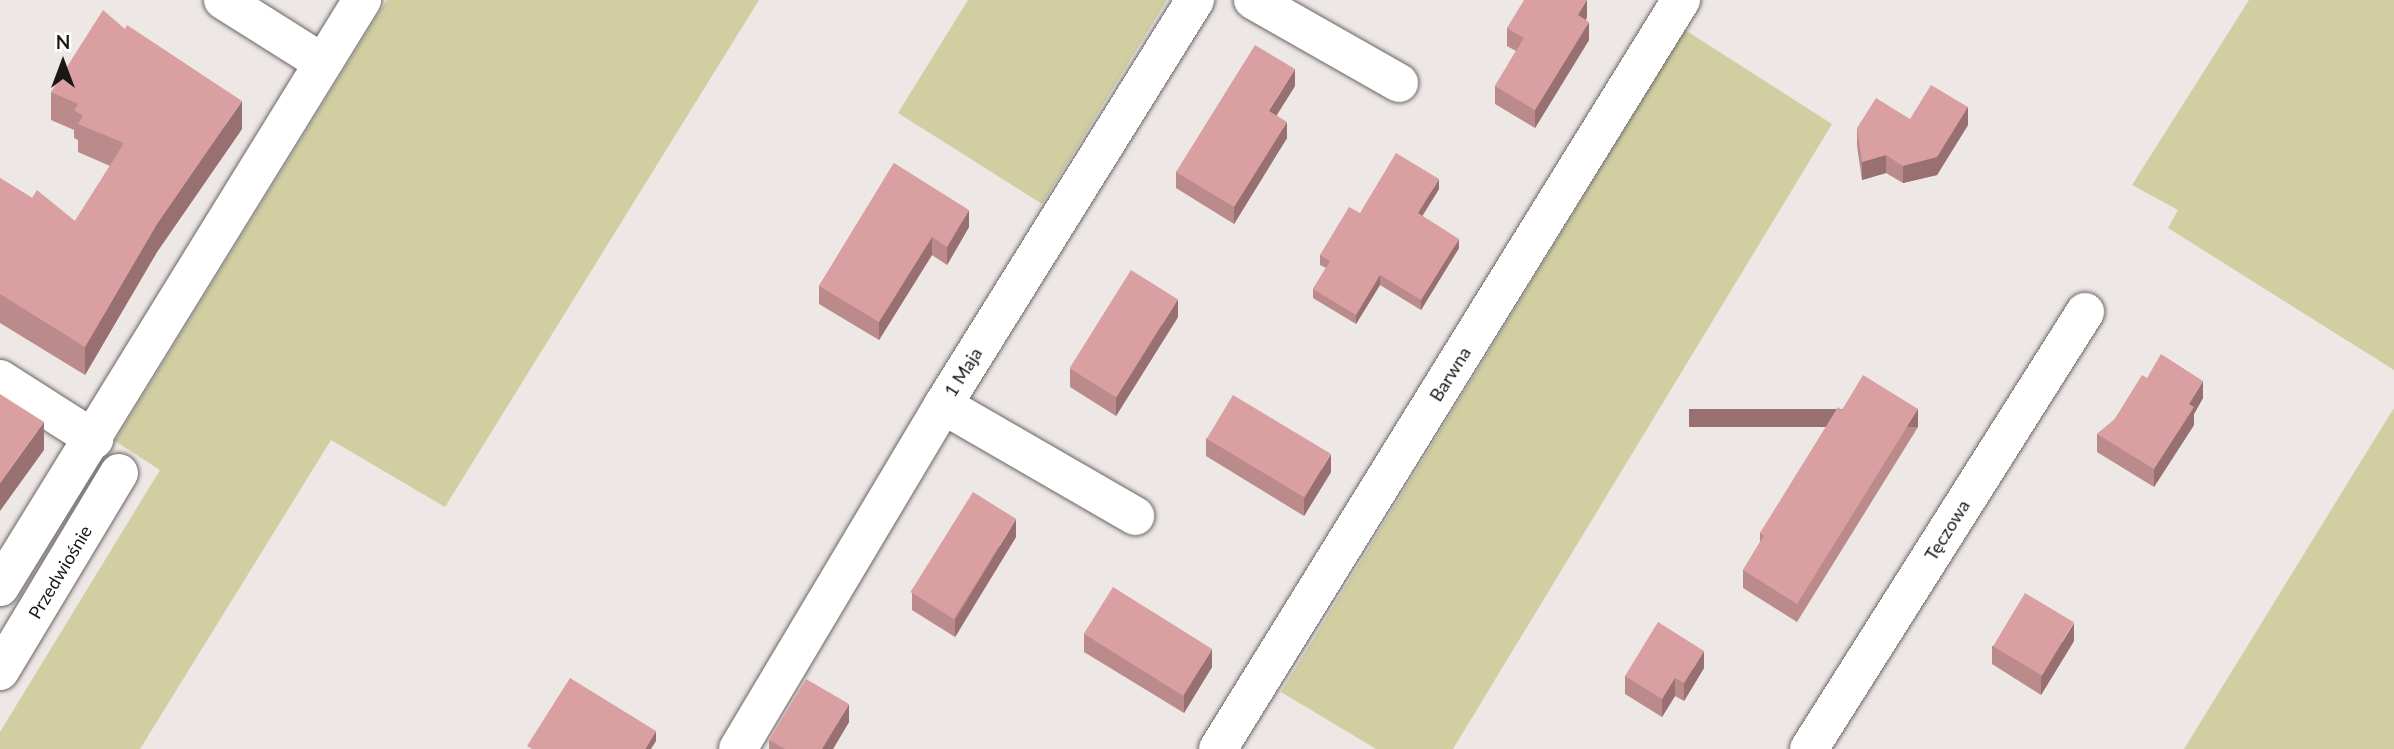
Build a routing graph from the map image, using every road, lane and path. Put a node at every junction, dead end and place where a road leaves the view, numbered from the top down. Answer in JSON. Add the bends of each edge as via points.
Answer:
{"nodes":[{"id":1,"x":223,"y":0,"type":"edge"},
{"id":2,"x":362,"y":0,"type":"edge"},
{"id":3,"x":1195,"y":0,"type":"edge"},
{"id":4,"x":1253,"y":0,"type":"edge"},
{"id":5,"x":1681,"y":0,"type":"edge"},
{"id":6,"x":323,"y":63,"type":"junction"},
{"id":7,"x":1399,"y":83,"type":"dead end"},
{"id":8,"x":2085,"y":312,"type":"dead end"},
{"id":9,"x":0,"y":379,"type":"edge"},
{"id":10,"x":943,"y":405,"type":"junction"},
{"id":11,"x":94,"y":439,"type":"junction"},
{"id":12,"x":119,"y":473,"type":"dead end"},
{"id":13,"x":1135,"y":516,"type":"dead end"},
{"id":14,"x":0,"y":587,"type":"edge"},
{"id":15,"x":0,"y":671,"type":"edge"},
{"id":16,"x":738,"y":749,"type":"edge"},
{"id":17,"x":1218,"y":749,"type":"edge"},
{"id":18,"x":1809,"y":749,"type":"edge"}],
"edges":[{"from":1,"to":6,"type":"street"},
{"from":2,"to":6,"type":"street"},
{"from":3,"to":10,"type":"street","name":"1 Maja"},
{"from":4,"to":7,"type":"street"},
{"from":5,"to":17,"type":"street","name":"Barwna"},
{"from":6,"to":11,"type":"street"},
{"from":8,"to":18,"type":"street","name":"Tęczowa"},
{"from":9,"to":11,"type":"street"},
{"from":10,"to":13,"type":"street"},
{"from":10,"to":16,"type":"street","name":"1 Maja"},
{"from":11,"to":14,"type":"street"},
{"from":12,"to":15,"type":"street","name":"Przedwiośnie"}]}
